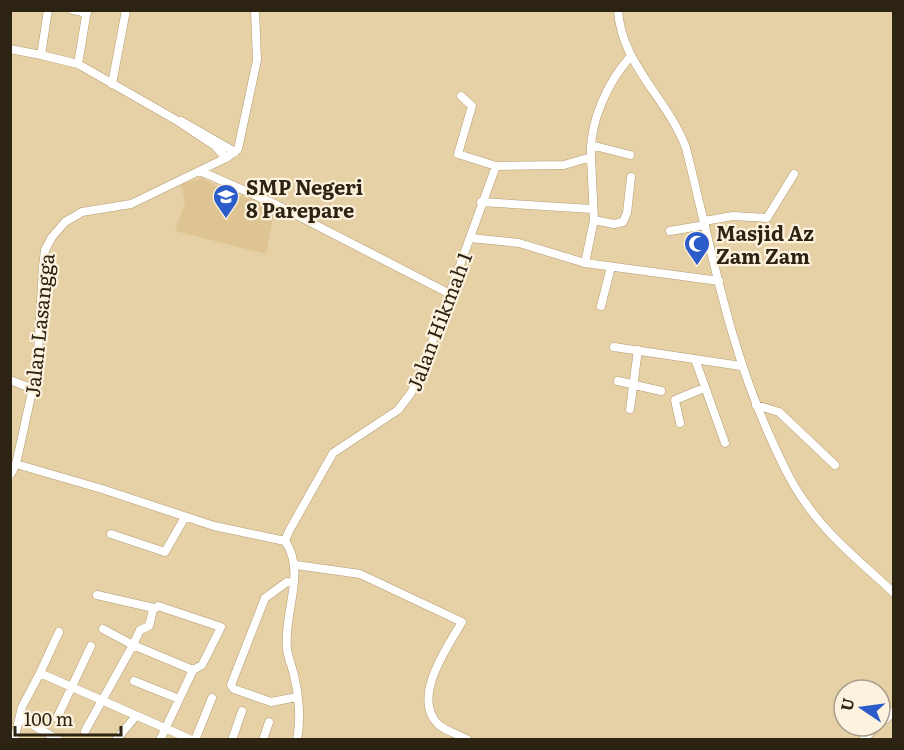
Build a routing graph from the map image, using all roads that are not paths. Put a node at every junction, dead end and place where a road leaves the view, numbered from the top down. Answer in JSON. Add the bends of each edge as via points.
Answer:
{"nodes":[{"id":1,"x":48,"y":10,"type":"edge"},
{"id":2,"x":73,"y":10,"type":"edge"},
{"id":3,"x":126,"y":10,"type":"edge"},
{"id":4,"x":255,"y":10,"type":"edge"},
{"id":5,"x":627,"y":10,"type":"edge"},
{"id":6,"x":87,"y":12,"type":"edge"},
{"id":7,"x":618,"y":14,"type":"edge"},
{"id":8,"x":10,"y":49,"type":"edge"},
{"id":9,"x":41,"y":55,"type":"junction"},
{"id":10,"x":630,"y":57,"type":"junction"},
{"id":11,"x":78,"y":64,"type":"junction"},
{"id":12,"x":112,"y":84,"type":"junction"},
{"id":13,"x":460,"y":96,"type":"dead end"},
{"id":14,"x":176,"y":120,"type":"junction"},
{"id":15,"x":591,"y":145,"type":"junction"},
{"id":16,"x":234,"y":152,"type":"junction"},
{"id":17,"x":630,"y":155,"type":"dead end"},
{"id":18,"x":591,"y":157,"type":"junction"},
{"id":19,"x":226,"y":158,"type":"junction"},
{"id":20,"x":496,"y":166,"type":"junction"},
{"id":21,"x":200,"y":171,"type":"junction"},
{"id":22,"x":794,"y":174,"type":"dead end"},
{"id":23,"x":631,"y":177,"type":"dead end"},
{"id":24,"x":481,"y":202,"type":"junction"},
{"id":25,"x":592,"y":209,"type":"junction"},
{"id":26,"x":594,"y":220,"type":"junction"},
{"id":27,"x":705,"y":223,"type":"junction"},
{"id":28,"x":669,"y":231,"type":"dead end"},
{"id":29,"x":470,"y":237,"type":"junction"},
{"id":30,"x":585,"y":263,"type":"junction"},
{"id":31,"x":611,"y":267,"type":"junction"},
{"id":32,"x":719,"y":281,"type":"junction"},
{"id":33,"x":450,"y":294,"type":"junction"},
{"id":34,"x":602,"y":306,"type":"dead end"},
{"id":35,"x":614,"y":347,"type":"dead end"},
{"id":36,"x":638,"y":350,"type":"junction"},
{"id":37,"x":695,"y":359,"type":"junction"},
{"id":38,"x":741,"y":366,"type":"junction"},
{"id":39,"x":10,"y":380,"type":"edge"},
{"id":40,"x":618,"y":381,"type":"dead end"},
{"id":41,"x":635,"y":385,"type":"junction"},
{"id":42,"x":704,"y":388,"type":"junction"},
{"id":43,"x":33,"y":389,"type":"junction"},
{"id":44,"x":661,"y":391,"type":"dead end"},
{"id":45,"x":756,"y":405,"type":"junction"},
{"id":46,"x":630,"y":409,"type":"dead end"},
{"id":47,"x":680,"y":423,"type":"dead end"},
{"id":48,"x":725,"y":443,"type":"dead end"},
{"id":49,"x":16,"y":464,"type":"junction"},
{"id":50,"x":835,"y":465,"type":"dead end"},
{"id":51,"x":11,"y":473,"type":"edge"},
{"id":52,"x":185,"y":517,"type":"junction"},
{"id":53,"x":111,"y":534,"type":"dead end"},
{"id":54,"x":285,"y":541,"type":"junction"},
{"id":55,"x":296,"y":565,"type":"junction"},
{"id":56,"x":293,"y":583,"type":"junction"},
{"id":57,"x":894,"y":593,"type":"edge"},
{"id":58,"x":97,"y":595,"type":"dead end"},
{"id":59,"x":154,"y":608,"type":"junction"},
{"id":60,"x":104,"y":629,"type":"dead end"},
{"id":61,"x":59,"y":633,"type":"dead end"},
{"id":62,"x":133,"y":645,"type":"junction"},
{"id":63,"x":91,"y":646,"type":"dead end"},
{"id":64,"x":193,"y":670,"type":"junction"},
{"id":65,"x":40,"y":673,"type":"junction"},
{"id":66,"x":134,"y":681,"type":"dead end"},
{"id":67,"x":72,"y":688,"type":"junction"},
{"id":68,"x":297,"y":697,"type":"junction"},
{"id":69,"x":212,"y":698,"type":"dead end"},
{"id":70,"x":179,"y":699,"type":"junction"},
{"id":71,"x":102,"y":702,"type":"junction"},
{"id":72,"x":242,"y":711,"type":"dead end"},
{"id":73,"x":136,"y":716,"type":"junction"},
{"id":74,"x":20,"y":718,"type":"junction"},
{"id":75,"x":57,"y":718,"type":"dead end"},
{"id":76,"x":269,"y":722,"type":"dead end"},
{"id":77,"x":167,"y":730,"type":"junction"},
{"id":78,"x":85,"y":731,"type":"dead end"},
{"id":79,"x":14,"y":740,"type":"edge"},
{"id":80,"x":58,"y":740,"type":"edge"},
{"id":81,"x":116,"y":740,"type":"edge"},
{"id":82,"x":160,"y":740,"type":"edge"},
{"id":83,"x":194,"y":740,"type":"edge"},
{"id":84,"x":232,"y":740,"type":"edge"},
{"id":85,"x":263,"y":740,"type":"edge"},
{"id":86,"x":297,"y":740,"type":"edge"},
{"id":87,"x":468,"y":740,"type":"edge"}],
"edges":[{"from":1,"to":9,"type":"street"},
{"from":2,"to":6,"type":"street"},
{"from":3,"to":12,"type":"street"},
{"from":4,"to":16,"type":"street","via":[[256,67],[240,144]]},
{"from":5,"to":7,"type":"street"},
{"from":6,"to":11,"type":"street"},
{"from":7,"to":10,"type":"street"},
{"from":8,"to":9,"type":"street"},
{"from":9,"to":11,"type":"street"},
{"from":10,"to":15,"type":"street","via":[[614,78]]},
{"from":10,"to":27,"type":"street","via":[[680,131]]},
{"from":11,"to":12,"type":"street"},
{"from":12,"to":14,"type":"street"},
{"from":13,"to":20,"type":"street","via":[[472,106],[458,154]]},
{"from":14,"to":16,"type":"street","via":[[186,122]]},
{"from":14,"to":19,"type":"street"},
{"from":15,"to":17,"type":"street"},
{"from":15,"to":18,"type":"street"},
{"from":16,"to":19,"type":"street","name":"Jalan Lasangga"},
{"from":18,"to":20,"type":"street","via":[[564,165]]},
{"from":18,"to":25,"type":"street"},
{"from":19,"to":21,"type":"street","name":"Jalan Lasangga"},
{"from":20,"to":24,"type":"street","name":"Jalan Hikmah 1"},
{"from":21,"to":33,"type":"street","via":[[277,205]]},
{"from":21,"to":43,"type":"street","name":"Jalan Lasangga","via":[[131,204],[82,212],[65,222],[52,237],[44,255],[39,354]]},
{"from":22,"to":27,"type":"street","via":[[767,218],[733,216]]},
{"from":23,"to":26,"type":"street","via":[[623,222]]},
{"from":24,"to":25,"type":"street"},
{"from":24,"to":29,"type":"street","name":"Jalan Hikmah 1"},
{"from":25,"to":26,"type":"street"},
{"from":26,"to":30,"type":"street"},
{"from":27,"to":28,"type":"street"},
{"from":27,"to":32,"type":"street"},
{"from":29,"to":30,"type":"street","via":[[519,243]]},
{"from":29,"to":33,"type":"street","name":"Jalan Hikmah 1"},
{"from":30,"to":31,"type":"street"},
{"from":31,"to":32,"type":"street"},
{"from":31,"to":34,"type":"street"},
{"from":32,"to":38,"type":"street"},
{"from":33,"to":54,"type":"street","name":"Jalan Hikmah 1","via":[[411,393],[386,419],[333,453]]},
{"from":35,"to":36,"type":"street"},
{"from":36,"to":37,"type":"street"},
{"from":36,"to":41,"type":"street"},
{"from":37,"to":38,"type":"street"},
{"from":37,"to":42,"type":"street"},
{"from":38,"to":45,"type":"street"},
{"from":39,"to":43,"type":"street"},
{"from":40,"to":41,"type":"street"},
{"from":41,"to":44,"type":"street"},
{"from":41,"to":46,"type":"street"},
{"from":42,"to":47,"type":"street","via":[[675,400]]},
{"from":42,"to":48,"type":"street"},
{"from":43,"to":49,"type":"street","name":"Jalan Lasangga"},
{"from":45,"to":50,"type":"street","via":[[779,412]]},
{"from":45,"to":57,"type":"street","via":[[807,506]]},
{"from":49,"to":51,"type":"street","name":"Jalan Lasangga"},
{"from":49,"to":52,"type":"street"},
{"from":52,"to":53,"type":"street","via":[[165,552]]},
{"from":52,"to":54,"type":"street"},
{"from":54,"to":55,"type":"street"},
{"from":55,"to":56,"type":"street"},
{"from":55,"to":87,"type":"street","via":[[360,574],[462,622],[434,671],[429,697],[440,726]]},
{"from":56,"to":68,"type":"street","via":[[286,644]]},
{"from":56,"to":68,"type":"street","via":[[286,582],[265,598],[231,685],[271,702]]},
{"from":58,"to":59,"type":"street"},
{"from":59,"to":62,"type":"street","via":[[149,626],[140,630]]},
{"from":59,"to":64,"type":"street","via":[[181,612],[221,627],[202,665]]},
{"from":60,"to":62,"type":"street"},
{"from":61,"to":65,"type":"street"},
{"from":62,"to":64,"type":"street"},
{"from":62,"to":71,"type":"street"},
{"from":63,"to":67,"type":"street"},
{"from":64,"to":70,"type":"street"},
{"from":65,"to":67,"type":"street"},
{"from":65,"to":74,"type":"street","via":[[22,706]]},
{"from":66,"to":70,"type":"street"},
{"from":67,"to":71,"type":"street"},
{"from":67,"to":75,"type":"street"},
{"from":68,"to":86,"type":"street"},
{"from":69,"to":83,"type":"street"},
{"from":70,"to":77,"type":"street"},
{"from":71,"to":73,"type":"street"},
{"from":71,"to":78,"type":"street"},
{"from":72,"to":84,"type":"street"},
{"from":73,"to":77,"type":"street"},
{"from":73,"to":81,"type":"street"},
{"from":74,"to":79,"type":"street"},
{"from":74,"to":80,"type":"street"},
{"from":76,"to":85,"type":"street"},
{"from":77,"to":82,"type":"street"},
{"from":77,"to":83,"type":"street"}]}
